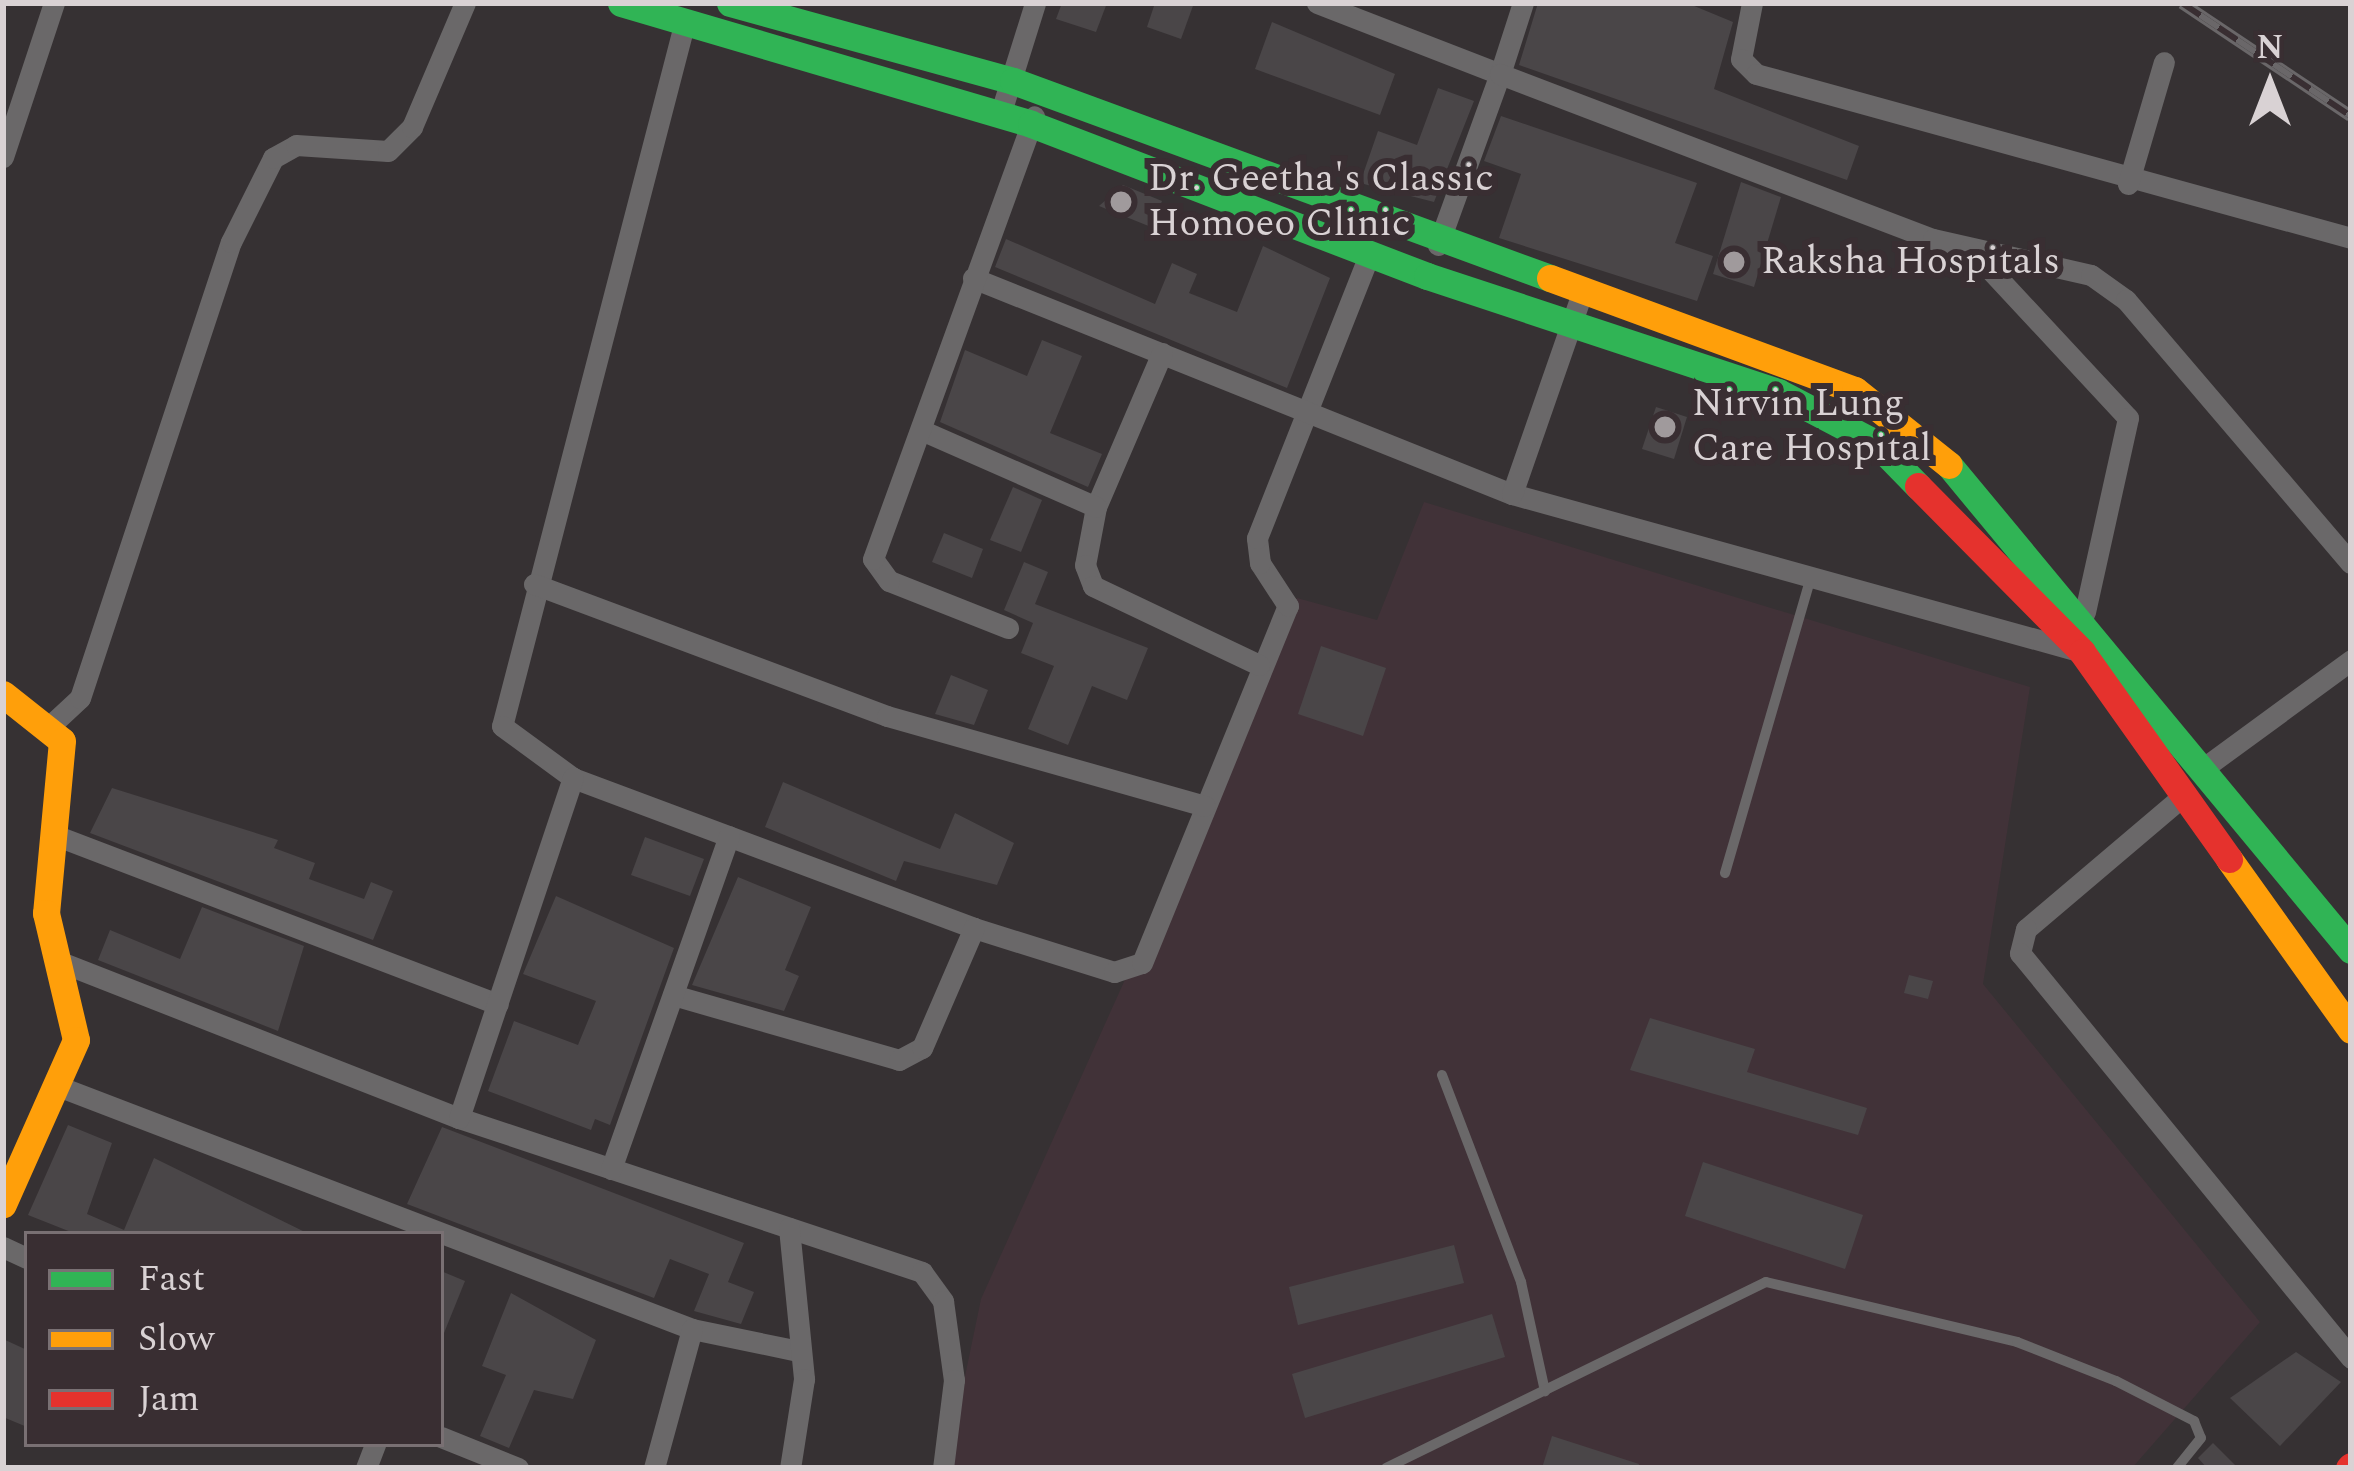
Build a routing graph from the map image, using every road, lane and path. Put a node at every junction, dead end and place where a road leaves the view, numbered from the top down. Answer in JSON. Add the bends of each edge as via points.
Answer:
{"nodes":[{"id":1,"x":54,"y":3,"type":"edge"},
{"id":2,"x":465,"y":3,"type":"edge"},
{"id":3,"x":621,"y":3,"type":"edge"},
{"id":4,"x":730,"y":3,"type":"edge"},
{"id":5,"x":1035,"y":3,"type":"edge"},
{"id":6,"x":1317,"y":3,"type":"edge"},
{"id":7,"x":1523,"y":3,"type":"edge"},
{"id":8,"x":1752,"y":3,"type":"edge"},
{"id":9,"x":684,"y":25,"type":"junction"},
{"id":10,"x":2164,"y":62,"type":"dead end"},
{"id":11,"x":1500,"y":74,"type":"junction"},
{"id":12,"x":1013,"y":81,"type":"junction"},
{"id":13,"x":1041,"y":92,"type":"junction"},
{"id":14,"x":12,"y":98,"type":"edge"},
{"id":15,"x":1000,"y":115,"type":"junction"},
{"id":16,"x":1031,"y":124,"type":"junction"},
{"id":17,"x":3,"y":157,"type":"edge"},
{"id":18,"x":2128,"y":184,"type":"junction"},
{"id":19,"x":2351,"y":238,"type":"edge"},
{"id":20,"x":1438,"y":245,"type":"junction"},
{"id":21,"x":1970,"y":248,"type":"junction"},
{"id":22,"x":1369,"y":255,"type":"junction"},
{"id":23,"x":973,"y":278,"type":"junction"},
{"id":24,"x":1582,"y":293,"type":"junction"},
{"id":25,"x":1572,"y":323,"type":"junction"},
{"id":26,"x":1162,"y":352,"type":"junction"},
{"id":27,"x":1307,"y":419,"type":"junction"},
{"id":28,"x":921,"y":430,"type":"junction"},
{"id":29,"x":1512,"y":494,"type":"junction"},
{"id":30,"x":1096,"y":507,"type":"junction"},
{"id":31,"x":2351,"y":563,"type":"edge"},
{"id":32,"x":1809,"y":583,"type":"junction"},
{"id":33,"x":534,"y":584,"type":"junction"},
{"id":34,"x":2085,"y":612,"type":"junction"},
{"id":35,"x":1008,"y":628,"type":"dead end"},
{"id":36,"x":2082,"y":652,"type":"junction"},
{"id":37,"x":2351,"y":660,"type":"edge"},
{"id":38,"x":1259,"y":665,"type":"junction"},
{"id":39,"x":3,"y":694,"type":"edge"},
{"id":40,"x":52,"y":724,"type":"junction"},
{"id":41,"x":2205,"y":766,"type":"junction"},
{"id":42,"x":573,"y":778,"type":"junction"},
{"id":43,"x":2182,"y":796,"type":"junction"},
{"id":44,"x":1205,"y":806,"type":"junction"},
{"id":45,"x":52,"y":834,"type":"junction"},
{"id":46,"x":729,"y":836,"type":"junction"},
{"id":47,"x":1726,"y":873,"type":"dead end"},
{"id":48,"x":974,"y":928,"type":"junction"},
{"id":49,"x":2351,"y":950,"type":"edge"},
{"id":50,"x":58,"y":961,"type":"junction"},
{"id":51,"x":673,"y":995,"type":"junction"},
{"id":52,"x":498,"y":1004,"type":"junction"},
{"id":53,"x":2351,"y":1030,"type":"edge"},
{"id":54,"x":1442,"y":1075,"type":"dead end"},
{"id":55,"x":63,"y":1088,"type":"junction"},
{"id":56,"x":459,"y":1118,"type":"junction"},
{"id":57,"x":611,"y":1169,"type":"junction"},
{"id":58,"x":3,"y":1204,"type":"edge"},
{"id":59,"x":789,"y":1228,"type":"junction"},
{"id":60,"x":436,"y":1231,"type":"edge"},
{"id":61,"x":444,"y":1234,"type":"edge"},
{"id":62,"x":692,"y":1329,"type":"junction"},
{"id":63,"x":798,"y":1351,"type":"junction"},
{"id":64,"x":2351,"y":1358,"type":"edge"},
{"id":65,"x":1545,"y":1391,"type":"junction"},
{"id":66,"x":444,"y":1438,"type":"edge"},
{"id":67,"x":518,"y":1468,"type":"edge"},
{"id":68,"x":654,"y":1468,"type":"edge"},
{"id":69,"x":790,"y":1468,"type":"edge"},
{"id":70,"x":944,"y":1468,"type":"edge"},
{"id":71,"x":1386,"y":1468,"type":"edge"},
{"id":72,"x":2177,"y":1468,"type":"edge"}],
"edges":[{"from":1,"to":14,"type":"street"},
{"from":2,"to":40,"type":"street","via":[[412,127],[388,151],[296,145],[273,158],[231,242],[80,698]]},
{"from":3,"to":9,"type":"main road"},
{"from":4,"to":12,"type":"main road"},
{"from":5,"to":12,"type":"street"},
{"from":6,"to":11,"type":"street"},
{"from":7,"to":11,"type":"street"},
{"from":8,"to":18,"type":"street","via":[[1741,58],[1756,74]]},
{"from":9,"to":15,"type":"main road"},
{"from":9,"to":33,"type":"street"},
{"from":10,"to":18,"type":"street"},
{"from":11,"to":20,"type":"street"},
{"from":11,"to":21,"type":"street"},
{"from":12,"to":13,"type":"main road"},
{"from":12,"to":15,"type":"street"},
{"from":13,"to":16,"type":"street"},
{"from":13,"to":20,"type":"main road"},
{"from":14,"to":17,"type":"street"},
{"from":15,"to":16,"type":"main road"},
{"from":16,"to":22,"type":"main road"},
{"from":16,"to":23,"type":"street"},
{"from":18,"to":19,"type":"street"},
{"from":20,"to":24,"type":"main road"},
{"from":21,"to":31,"type":"street","via":[[2091,275],[2126,300]]},
{"from":21,"to":34,"type":"street","via":[[2128,418]]},
{"from":22,"to":25,"type":"main road"},
{"from":22,"to":27,"type":"street"},
{"from":23,"to":26,"type":"street"},
{"from":23,"to":28,"type":"street"},
{"from":24,"to":25,"type":"street"},
{"from":24,"to":34,"type":"main road","via":[[1855,390],[1972,483]]},
{"from":25,"to":29,"type":"street"},
{"from":25,"to":36,"type":"main road","via":[[1778,392],[1877,444]]},
{"from":26,"to":27,"type":"street"},
{"from":26,"to":30,"type":"street"},
{"from":27,"to":29,"type":"street"},
{"from":27,"to":38,"type":"street","via":[[1257,538],[1260,563],[1289,593]]},
{"from":28,"to":30,"type":"street"},
{"from":28,"to":35,"type":"street","via":[[875,572]]},
{"from":29,"to":32,"type":"street"},
{"from":30,"to":38,"type":"street","via":[[1084,565],[1093,586]]},
{"from":32,"to":36,"type":"street"},
{"from":32,"to":47,"type":"lane"},
{"from":33,"to":42,"type":"street","via":[[502,726]]},
{"from":33,"to":44,"type":"street","via":[[887,716]]},
{"from":34,"to":41,"type":"main road"},
{"from":36,"to":43,"type":"main road"},
{"from":37,"to":41,"type":"street"},
{"from":38,"to":44,"type":"street"},
{"from":39,"to":40,"type":"main road"},
{"from":40,"to":45,"type":"main road","via":[[64,762]]},
{"from":41,"to":49,"type":"main road"},
{"from":42,"to":46,"type":"street"},
{"from":42,"to":52,"type":"street"},
{"from":43,"to":53,"type":"main road"},
{"from":43,"to":64,"type":"street","via":[[2026,929],[2020,953]]},
{"from":44,"to":48,"type":"street","via":[[1130,972]]},
{"from":45,"to":50,"type":"main road","via":[[46,913]]},
{"from":45,"to":52,"type":"street"},
{"from":46,"to":48,"type":"street"},
{"from":46,"to":51,"type":"street"},
{"from":48,"to":51,"type":"street","via":[[922,1048],[899,1060]]},
{"from":50,"to":55,"type":"main road","via":[[76,1040]]},
{"from":50,"to":56,"type":"street"},
{"from":51,"to":57,"type":"street"},
{"from":52,"to":56,"type":"street"},
{"from":54,"to":65,"type":"lane","via":[[1522,1282]]},
{"from":55,"to":58,"type":"main road"},
{"from":55,"to":60,"type":"street"},
{"from":56,"to":57,"type":"street"},
{"from":57,"to":59,"type":"street"},
{"from":59,"to":63,"type":"street"},
{"from":59,"to":70,"type":"street","via":[[937,1284],[955,1380]]},
{"from":61,"to":62,"type":"street"},
{"from":62,"to":63,"type":"street"},
{"from":62,"to":68,"type":"street"},
{"from":63,"to":69,"type":"street"},
{"from":65,"to":71,"type":"lane"},
{"from":65,"to":72,"type":"lane","via":[[1754,1284],[1786,1283],[2017,1342],[2116,1381],[2194,1421],[2198,1446]]},
{"from":66,"to":67,"type":"street"}]}
